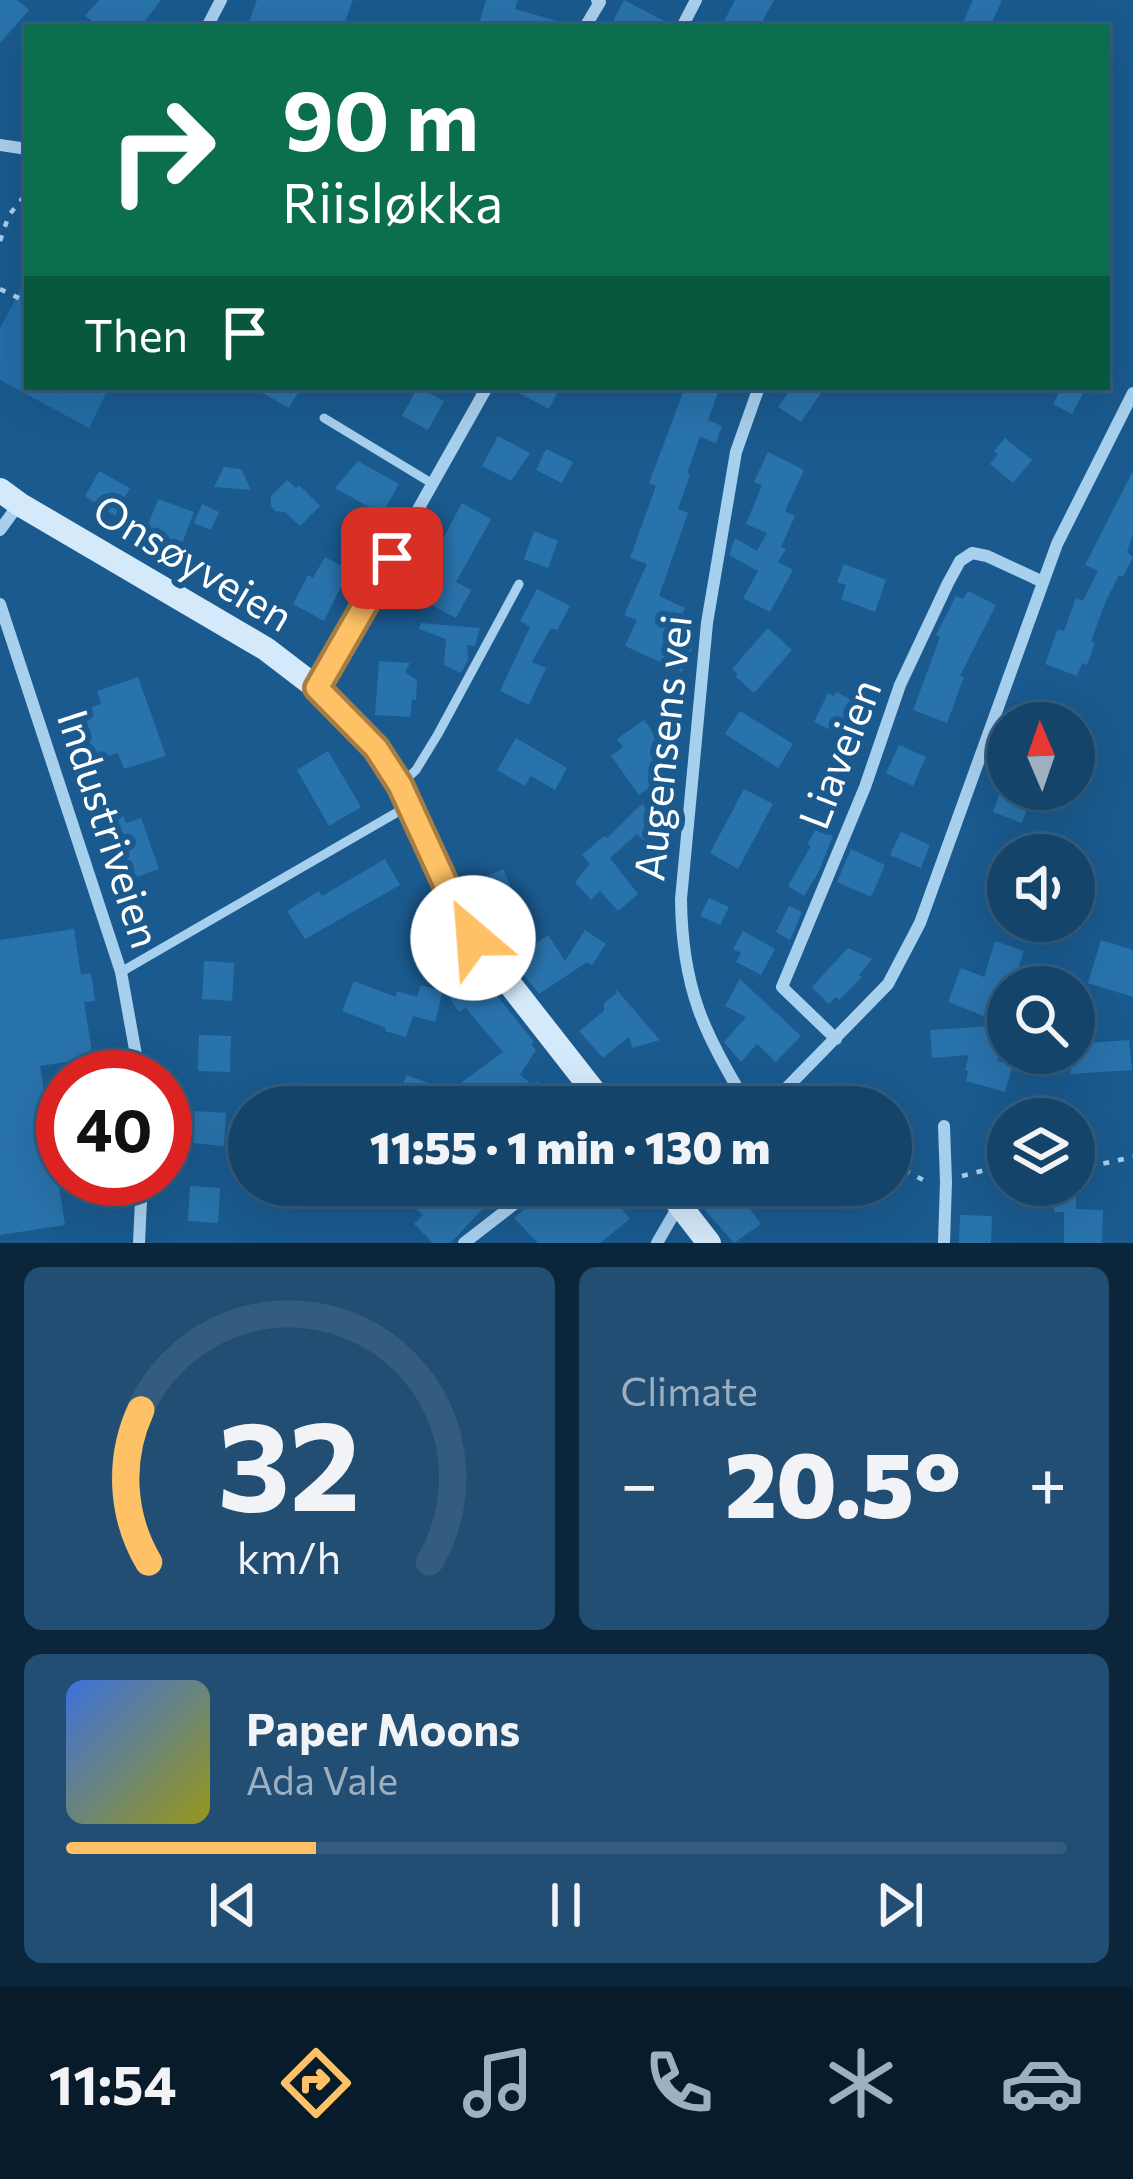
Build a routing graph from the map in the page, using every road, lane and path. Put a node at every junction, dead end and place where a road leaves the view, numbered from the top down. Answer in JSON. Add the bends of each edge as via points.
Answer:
{"nodes":[{"id":1,"x":24,"y":197,"type":"edge"},
{"id":2,"x":0,"y":241,"type":"edge"},
{"id":3,"x":485,"y":390,"type":"edge"},
{"id":4,"x":758,"y":390,"type":"edge"},
{"id":5,"x":1133,"y":393,"type":"edge"},
{"id":6,"x":325,"y":418,"type":"dead end"},
{"id":7,"x":433,"y":484,"type":"junction"},
{"id":8,"x":9,"y":497,"type":"edge"},
{"id":9,"x":0,"y":530,"type":"edge"},
{"id":10,"x":1043,"y":582,"type":"junction"},
{"id":11,"x":519,"y":584,"type":"dead end"},
{"id":12,"x":0,"y":604,"type":"edge"},
{"id":13,"x":317,"y":688,"type":"junction"},
{"id":14,"x":405,"y":795,"type":"junction"},
{"id":15,"x":122,"y":972,"type":"junction"},
{"id":16,"x":836,"y":1039,"type":"junction"},
{"id":17,"x":135,"y":1050,"type":"edge"},
{"id":18,"x":589,"y":1086,"type":"edge"},
{"id":19,"x":737,"y":1086,"type":"edge"},
{"id":20,"x":789,"y":1086,"type":"edge"},
{"id":21,"x":944,"y":1126,"type":"dead end"},
{"id":22,"x":1133,"y":1156,"type":"edge"},
{"id":23,"x":1095,"y":1165,"type":"edge"},
{"id":24,"x":987,"y":1168,"type":"edge"},
{"id":25,"x":973,"y":1171,"type":"dead end"},
{"id":26,"x":141,"y":1206,"type":"edge"},
{"id":27,"x":512,"y":1206,"type":"edge"},
{"id":28,"x":669,"y":1206,"type":"edge"},
{"id":29,"x":680,"y":1206,"type":"edge"},
{"id":30,"x":139,"y":1243,"type":"edge"},
{"id":31,"x":464,"y":1243,"type":"edge"},
{"id":32,"x":657,"y":1243,"type":"edge"},
{"id":33,"x":709,"y":1243,"type":"edge"},
{"id":34,"x":944,"y":1243,"type":"edge"}],
"edges":[{"from":1,"to":2,"type":"path"},
{"from":3,"to":7,"type":"street"},
{"from":4,"to":19,"type":"street","name":"Augensens vei","via":[[736,452],[707,622],[681,899],[696,1009]]},
{"from":5,"to":10,"type":"street"},
{"from":6,"to":7,"type":"lane"},
{"from":7,"to":13,"type":"street"},
{"from":8,"to":9,"type":"street"},
{"from":8,"to":13,"type":"street","name":"Onsøyveien"},
{"from":10,"to":16,"type":"street","via":[[920,923],[888,985]]},
{"from":10,"to":16,"type":"street","name":"Liaveien","via":[[986,556],[960,561],[900,685],[782,987]]},
{"from":11,"to":14,"type":"lane"},
{"from":12,"to":15,"type":"street","name":"Industriveien"},
{"from":13,"to":14,"type":"street","name":"Onsøyveien","via":[[376,748]]},
{"from":14,"to":15,"type":"lane"},
{"from":14,"to":18,"type":"street","name":"Onsøyveien","via":[[473,938]]},
{"from":15,"to":17,"type":"street","name":"Industriveien"},
{"from":16,"to":20,"type":"street"},
{"from":21,"to":34,"type":"street"},
{"from":22,"to":23,"type":"path"},
{"from":24,"to":25,"type":"path"},
{"from":26,"to":30,"type":"street"},
{"from":27,"to":31,"type":"street"},
{"from":28,"to":32,"type":"street"},
{"from":29,"to":33,"type":"street"}]}
